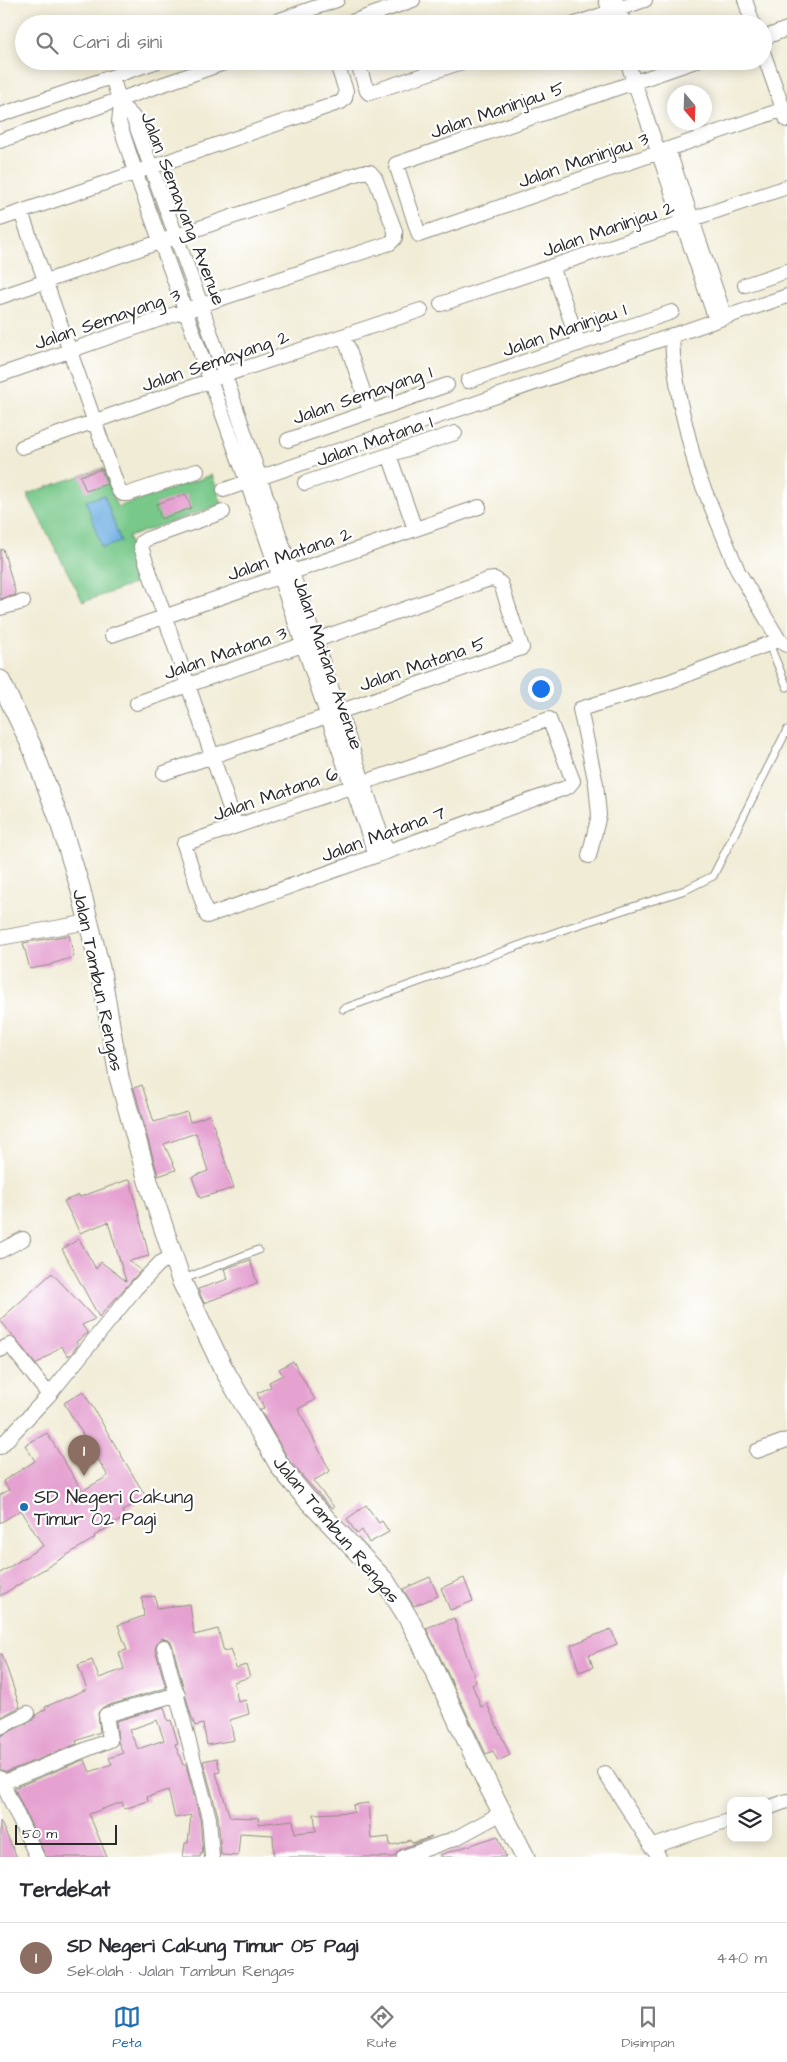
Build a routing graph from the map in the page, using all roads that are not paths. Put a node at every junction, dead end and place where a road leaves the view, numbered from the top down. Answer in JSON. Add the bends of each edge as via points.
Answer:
{"nodes":[{"id":1,"x":337,"y":0,"type":"edge"},
{"id":2,"x":412,"y":0,"type":"edge"},
{"id":3,"x":645,"y":0,"type":"edge"},
{"id":4,"x":745,"y":0,"type":"edge"},
{"id":5,"x":613,"y":9,"type":"edge"},
{"id":6,"x":294,"y":15,"type":"edge"},
{"id":7,"x":371,"y":15,"type":"edge"},
{"id":8,"x":598,"y":15,"type":"edge"},
{"id":9,"x":751,"y":15,"type":"edge"},
{"id":10,"x":787,"y":29,"type":"edge"},
{"id":11,"x":772,"y":35,"type":"edge"},
{"id":12,"x":132,"y":70,"type":"edge"},
{"id":13,"x":206,"y":70,"type":"edge"},
{"id":14,"x":339,"y":70,"type":"edge"},
{"id":15,"x":360,"y":70,"type":"edge"},
{"id":16,"x":438,"y":70,"type":"edge"},
{"id":17,"x":632,"y":70,"type":"edge"},
{"id":18,"x":638,"y":70,"type":"edge"},
{"id":19,"x":670,"y":70,"type":"edge"},
{"id":20,"x":770,"y":70,"type":"edge"},
{"id":21,"x":112,"y":77,"type":"junction"},
{"id":22,"x":639,"y":81,"type":"junction"},
{"id":23,"x":120,"y":102,"type":"junction"},
{"id":24,"x":786,"y":113,"type":"edge"},
{"id":25,"x":0,"y":115,"type":"edge"},
{"id":26,"x":0,"y":140,"type":"edge"},
{"id":27,"x":663,"y":151,"type":"junction"},
{"id":28,"x":151,"y":167,"type":"junction"},
{"id":29,"x":135,"y":172,"type":"junction"},
{"id":30,"x":787,"y":187,"type":"edge"},
{"id":31,"x":21,"y":212,"type":"junction"},
{"id":32,"x":0,"y":219,"type":"edge"},
{"id":33,"x":687,"y":221,"type":"junction"},
{"id":34,"x":176,"y":235,"type":"junction"},
{"id":35,"x":419,"y":235,"type":"joint"},
{"id":36,"x":159,"y":241,"type":"junction"},
{"id":37,"x":552,"y":266,"type":"junction"},
{"id":38,"x":787,"y":271,"type":"edge"},
{"id":39,"x":45,"y":282,"type":"junction"},
{"id":40,"x":745,"y":285,"type":"dead end"},
{"id":41,"x":787,"y":296,"type":"edge"},
{"id":42,"x":0,"y":298,"type":"edge"},
{"id":43,"x":441,"y":304,"type":"dead end"},
{"id":44,"x":201,"y":305,"type":"junction"},
{"id":45,"x":186,"y":310,"type":"junction"},
{"id":46,"x":420,"y":310,"type":"dead end"},
{"id":47,"x":672,"y":312,"type":"dead end"},
{"id":48,"x":721,"y":319,"type":"junction"},
{"id":49,"x":672,"y":335,"type":"junction"},
{"id":50,"x":344,"y":336,"type":"junction"},
{"id":51,"x":579,"y":344,"type":"junction"},
{"id":52,"x":69,"y":351,"type":"junction"},
{"id":53,"x":0,"y":375,"type":"edge"},
{"id":54,"x":225,"y":375,"type":"junction"},
{"id":55,"x":211,"y":381,"type":"junction"},
{"id":56,"x":468,"y":381,"type":"dead end"},
{"id":57,"x":447,"y":385,"type":"dead end"},
{"id":58,"x":370,"y":411,"type":"junction"},
{"id":59,"x":94,"y":422,"type":"junction"},
{"id":60,"x":455,"y":433,"type":"dead end"},
{"id":61,"x":288,"y":440,"type":"dead end"},
{"id":62,"x":22,"y":447,"type":"dead end"},
{"id":63,"x":389,"y":455,"type":"junction"},
{"id":64,"x":197,"y":471,"type":"dead end"},
{"id":65,"x":254,"y":479,"type":"junction"},
{"id":66,"x":305,"y":483,"type":"dead end"},
{"id":67,"x":224,"y":490,"type":"dead end"},
{"id":68,"x":479,"y":507,"type":"dead end"},
{"id":69,"x":223,"y":512,"type":"dead end"},
{"id":70,"x":415,"y":530,"type":"junction"},
{"id":71,"x":286,"y":574,"type":"junction"},
{"id":72,"x":23,"y":602,"type":"dead end"},
{"id":73,"x":0,"y":608,"type":"edge"},
{"id":74,"x":164,"y":616,"type":"junction"},
{"id":75,"x":112,"y":635,"type":"dead end"},
{"id":76,"x":309,"y":642,"type":"junction"},
{"id":77,"x":779,"y":643,"type":"edge"},
{"id":78,"x":522,"y":648,"type":"joint"},
{"id":79,"x":0,"y":680,"type":"edge"},
{"id":80,"x":188,"y":685,"type":"junction"},
{"id":81,"x":787,"y":687,"type":"edge"},
{"id":82,"x":137,"y":703,"type":"dead end"},
{"id":83,"x":334,"y":714,"type":"junction"},
{"id":84,"x":787,"y":730,"type":"edge"},
{"id":85,"x":212,"y":756,"type":"junction"},
{"id":86,"x":164,"y":773,"type":"dead end"},
{"id":87,"x":357,"y":784,"type":"junction"},
{"id":88,"x":572,"y":785,"type":"joint"},
{"id":89,"x":236,"y":826,"type":"junction"},
{"id":90,"x":382,"y":854,"type":"junction"},
{"id":91,"x":589,"y":856,"type":"dead end"},
{"id":92,"x":207,"y":916,"type":"joint"},
{"id":93,"x":78,"y":924,"type":"junction"},
{"id":94,"x":0,"y":938,"type":"edge"},
{"id":95,"x":343,"y":1009,"type":"dead end"},
{"id":96,"x":23,"y":1239,"type":"dead end"},
{"id":97,"x":258,"y":1250,"type":"dead end"},
{"id":98,"x":0,"y":1251,"type":"edge"},
{"id":99,"x":166,"y":1260,"type":"junction"},
{"id":100,"x":181,"y":1280,"type":"junction"},
{"id":101,"x":0,"y":1350,"type":"edge"},
{"id":102,"x":49,"y":1395,"type":"junction"},
{"id":103,"x":787,"y":1440,"type":"edge"},
{"id":104,"x":0,"y":1446,"type":"edge"},
{"id":105,"x":757,"y":1451,"type":"dead end"},
{"id":106,"x":164,"y":1647,"type":"dead end"},
{"id":107,"x":178,"y":1694,"type":"junction"},
{"id":108,"x":28,"y":1713,"type":"dead end"},
{"id":109,"x":0,"y":1727,"type":"edge"},
{"id":110,"x":604,"y":1774,"type":"dead end"},
{"id":111,"x":1,"y":1781,"type":"edge"},
{"id":112,"x":5,"y":1801,"type":"edge"},
{"id":113,"x":787,"y":1801,"type":"edge"},
{"id":114,"x":772,"y":1807,"type":"edge"},
{"id":115,"x":492,"y":1819,"type":"junction"},
{"id":116,"x":727,"y":1822,"type":"edge"},
{"id":117,"x":655,"y":1852,"type":"edge"},
{"id":118,"x":38,"y":1857,"type":"edge"},
{"id":119,"x":212,"y":1857,"type":"edge"},
{"id":120,"x":404,"y":1857,"type":"edge"},
{"id":121,"x":525,"y":1857,"type":"edge"}],
"edges":[{"from":1,"to":6,"type":"street"},
{"from":2,"to":7,"type":"street"},
{"from":3,"to":5,"type":"street"},
{"from":4,"to":9,"type":"street"},
{"from":5,"to":8,"type":"street"},
{"from":10,"to":11,"type":"street"},
{"from":12,"to":21,"type":"street"},
{"from":13,"to":23,"type":"street"},
{"from":14,"to":28,"type":"street","via":[[346,91],[346,98],[340,102]]},
{"from":15,"to":16,"type":"street","via":[[369,93]]},
{"from":17,"to":22,"type":"street"},
{"from":18,"to":22,"type":"street"},
{"from":19,"to":22,"type":"street","name":"Jalan Maninjau 5"},
{"from":20,"to":24,"type":"street"},
{"from":21,"to":23,"type":"street"},
{"from":21,"to":25,"type":"street"},
{"from":22,"to":27,"type":"street"},
{"from":22,"to":35,"type":"street","name":"Jalan Maninjau 5","via":[[396,164]]},
{"from":23,"to":26,"type":"street"},
{"from":23,"to":28,"type":"street","name":"Jalan Semayang Avenue","via":[[133,117]]},
{"from":23,"to":29,"type":"street","name":"Jalan Semayang Avenue","via":[[119,122]]},
{"from":24,"to":27,"type":"street","name":"Jalan Maninjau 3"},
{"from":27,"to":33,"type":"street"},
{"from":27,"to":35,"type":"street","name":"Jalan Maninjau 3"},
{"from":28,"to":29,"type":"street"},
{"from":28,"to":34,"type":"street","name":"Jalan Semayang Avenue"},
{"from":29,"to":31,"type":"street"},
{"from":29,"to":36,"type":"street","name":"Jalan Semayang Avenue"},
{"from":30,"to":33,"type":"street","name":"Jalan Maninjau 2"},
{"from":31,"to":32,"type":"street"},
{"from":31,"to":39,"type":"street"},
{"from":33,"to":37,"type":"street","name":"Jalan Maninjau 2"},
{"from":33,"to":48,"type":"street"},
{"from":34,"to":36,"type":"street"},
{"from":34,"to":44,"type":"street","name":"Jalan Semayang Avenue"},
{"from":34,"to":44,"type":"street","name":"Jalan Semayang 3","via":[[362,172],[370,172],[375,178],[392,222],[395,238],[390,243]]},
{"from":36,"to":39,"type":"street"},
{"from":36,"to":45,"type":"street","name":"Jalan Semayang Avenue"},
{"from":37,"to":43,"type":"street","name":"Jalan Maninjau 2"},
{"from":37,"to":51,"type":"street"},
{"from":38,"to":40,"type":"street"},
{"from":39,"to":42,"type":"street"},
{"from":39,"to":52,"type":"street"},
{"from":41,"to":48,"type":"street"},
{"from":44,"to":45,"type":"street","name":"Jalan Semayang 3"},
{"from":44,"to":54,"type":"street","name":"Jalan Semayang Avenue"},
{"from":45,"to":52,"type":"street","name":"Jalan Semayang 3"},
{"from":45,"to":55,"type":"street","name":"Jalan Semayang Avenue"},
{"from":46,"to":50,"type":"street","name":"Jalan Semayang 2"},
{"from":47,"to":51,"type":"street","name":"Jalan Maninjau 1"},
{"from":48,"to":49,"type":"street"},
{"from":49,"to":65,"type":"street"},
{"from":49,"to":77,"type":"street","via":[[680,404],[697,472],[738,571]]},
{"from":50,"to":54,"type":"street","name":"Jalan Semayang 2"},
{"from":50,"to":58,"type":"street"},
{"from":51,"to":56,"type":"street","name":"Jalan Maninjau 1"},
{"from":52,"to":53,"type":"street","name":"Jalan Semayang 3"},
{"from":52,"to":59,"type":"street"},
{"from":54,"to":55,"type":"street","name":"Jalan Semayang 2"},
{"from":54,"to":65,"type":"street","name":"Jalan Semayang Avenue"},
{"from":55,"to":59,"type":"street","name":"Jalan Semayang 2"},
{"from":55,"to":65,"type":"street","name":"Jalan Semayang Avenue"},
{"from":57,"to":58,"type":"street","name":"Jalan Semayang 1"},
{"from":58,"to":61,"type":"street","name":"Jalan Semayang 1"},
{"from":59,"to":62,"type":"street","name":"Jalan Semayang 2"},
{"from":59,"to":64,"type":"street","via":[[119,491],[123,494]]},
{"from":60,"to":63,"type":"street","name":"Jalan Matana 1"},
{"from":63,"to":66,"type":"street","name":"Jalan Matana 1"},
{"from":63,"to":70,"type":"street"},
{"from":65,"to":67,"type":"street"},
{"from":65,"to":71,"type":"street","name":"Jalan Matana Avenue"},
{"from":68,"to":70,"type":"street","name":"Jalan Matana 2"},
{"from":69,"to":74,"type":"street","via":[[142,542]]},
{"from":70,"to":71,"type":"street","name":"Jalan Matana 2"},
{"from":71,"to":74,"type":"street","name":"Jalan Matana 2"},
{"from":71,"to":76,"type":"street","name":"Jalan Matana Avenue"},
{"from":72,"to":73,"type":"street"},
{"from":74,"to":75,"type":"street","name":"Jalan Matana 2"},
{"from":74,"to":80,"type":"street"},
{"from":76,"to":78,"type":"street","name":"Jalan Matana 3","via":[[495,579],[502,584]]},
{"from":76,"to":80,"type":"street","name":"Jalan Matana 3"},
{"from":76,"to":83,"type":"street","name":"Jalan Matana Avenue"},
{"from":77,"to":81,"type":"lane"},
{"from":77,"to":91,"type":"street","via":[[580,710],[596,784],[599,815]]},
{"from":78,"to":83,"type":"street","name":"Jalan Matana 5"},
{"from":79,"to":93,"type":"street","name":"Jalan Tambun Rengas","via":[[32,747],[58,816]]},
{"from":80,"to":82,"type":"street","name":"Jalan Matana 3"},
{"from":80,"to":85,"type":"street"},
{"from":83,"to":85,"type":"street","name":"Jalan Matana 5"},
{"from":83,"to":87,"type":"street","name":"Jalan Matana Avenue"},
{"from":84,"to":95,"type":"lane","via":[[713,876],[685,890],[568,928]]},
{"from":85,"to":86,"type":"street","name":"Jalan Matana 5"},
{"from":85,"to":89,"type":"street"},
{"from":87,"to":88,"type":"street","name":"Jalan Matana 6","via":[[550,719]]},
{"from":87,"to":89,"type":"street","name":"Jalan Matana 6"},
{"from":87,"to":90,"type":"street","name":"Jalan Matana Avenue"},
{"from":88,"to":90,"type":"street","name":"Jalan Matana 7"},
{"from":89,"to":92,"type":"street","name":"Jalan Matana 6","via":[[184,844]]},
{"from":90,"to":92,"type":"street","name":"Jalan Matana 7"},
{"from":93,"to":94,"type":"street"},
{"from":93,"to":99,"type":"street","name":"Jalan Tambun Rengas","via":[[101,972],[119,1077]]},
{"from":96,"to":98,"type":"street"},
{"from":97,"to":100,"type":"lane"},
{"from":99,"to":100,"type":"street","name":"Jalan Tambun Rengas"},
{"from":99,"to":102,"type":"street","via":[[135,1289]]},
{"from":100,"to":115,"type":"street","name":"Jalan Tambun Rengas","via":[[222,1366],[281,1468],[386,1582],[407,1616]]},
{"from":101,"to":102,"type":"street","via":[[10,1345]]},
{"from":102,"to":104,"type":"street"},
{"from":103,"to":105,"type":"street"},
{"from":106,"to":107,"type":"street"},
{"from":107,"to":111,"type":"street","via":[[106,1715],[110,1740]]},
{"from":107,"to":119,"type":"street","via":[[209,1818]]},
{"from":108,"to":109,"type":"street"},
{"from":110,"to":117,"type":"street"},
{"from":111,"to":112,"type":"street"},
{"from":112,"to":118,"type":"street"},
{"from":113,"to":114,"type":"street"},
{"from":115,"to":120,"type":"street","via":[[456,1838]]},
{"from":115,"to":121,"type":"street","name":"Jalan Tambun Rengas"},
{"from":116,"to":117,"type":"street"}]}
